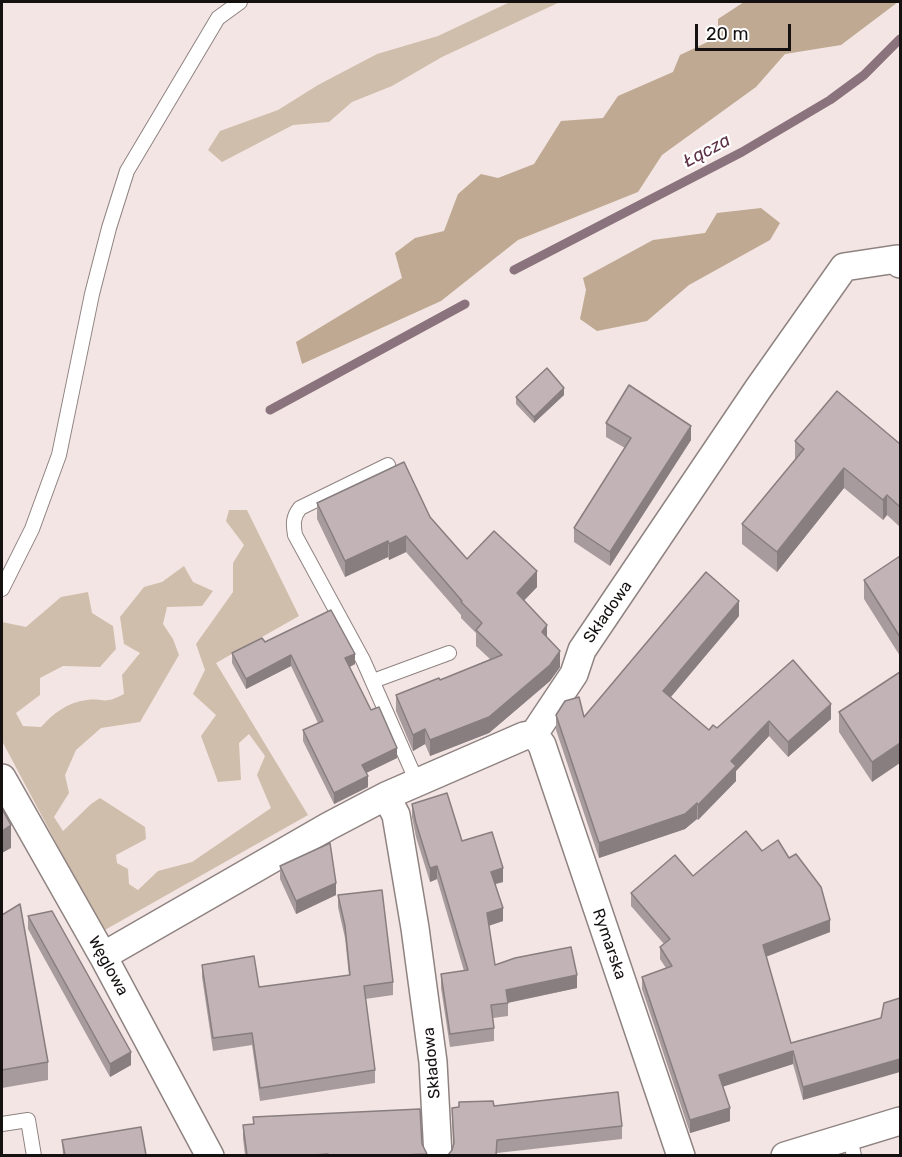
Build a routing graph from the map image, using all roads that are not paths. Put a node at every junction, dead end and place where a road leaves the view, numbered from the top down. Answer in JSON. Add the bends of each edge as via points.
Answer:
{"nodes":[{"id":1,"x":240,"y":2,"type":"edge"},
{"id":2,"x":900,"y":264,"type":"edge"},
{"id":3,"x":388,"y":465,"type":"dead end"},
{"id":4,"x":2,"y":589,"type":"edge"},
{"id":5,"x":450,"y":653,"type":"dead end"},
{"id":6,"x":373,"y":681,"type":"junction"},
{"id":7,"x":534,"y":734,"type":"junction"},
{"id":8,"x":2,"y":778,"type":"edge"},
{"id":9,"x":417,"y":782,"type":"junction"},
{"id":10,"x":386,"y":796,"type":"junction"},
{"id":11,"x":103,"y":956,"type":"junction"},
{"id":12,"x":900,"y":1121,"type":"edge"},
{"id":13,"x":2,"y":1124,"type":"edge"},
{"id":14,"x":852,"y":1146,"type":"edge"},
{"id":15,"x":34,"y":1155,"type":"edge"},
{"id":16,"x":210,"y":1155,"type":"edge"},
{"id":17,"x":438,"y":1155,"type":"edge"},
{"id":18,"x":681,"y":1155,"type":"edge"},
{"id":19,"x":785,"y":1155,"type":"edge"}],
"edges":[{"from":1,"to":4,"type":"lane","via":[[218,18],[127,171],[93,294],[59,455],[32,529]]},
{"from":2,"to":7,"type":"street","name":"Składowa","via":[[897,259],[844,267],[582,650],[574,675]]},
{"from":3,"to":6,"type":"lane","via":[[300,508],[293,524],[295,535]]},
{"from":5,"to":6,"type":"lane"},
{"from":6,"to":9,"type":"lane"},
{"from":7,"to":9,"type":"street"},
{"from":7,"to":18,"type":"street","name":"Rymarska","via":[[542,745]]},
{"from":8,"to":11,"type":"street","name":"Węglowa"},
{"from":9,"to":10,"type":"street"},
{"from":10,"to":11,"type":"street"},
{"from":10,"to":17,"type":"street","name":"Składowa","via":[[396,815],[415,928],[434,1062]]},
{"from":11,"to":16,"type":"street","name":"Węglowa"},
{"from":12,"to":14,"type":"street"},
{"from":13,"to":15,"type":"lane","via":[[28,1120]]},
{"from":14,"to":19,"type":"street"}]}
